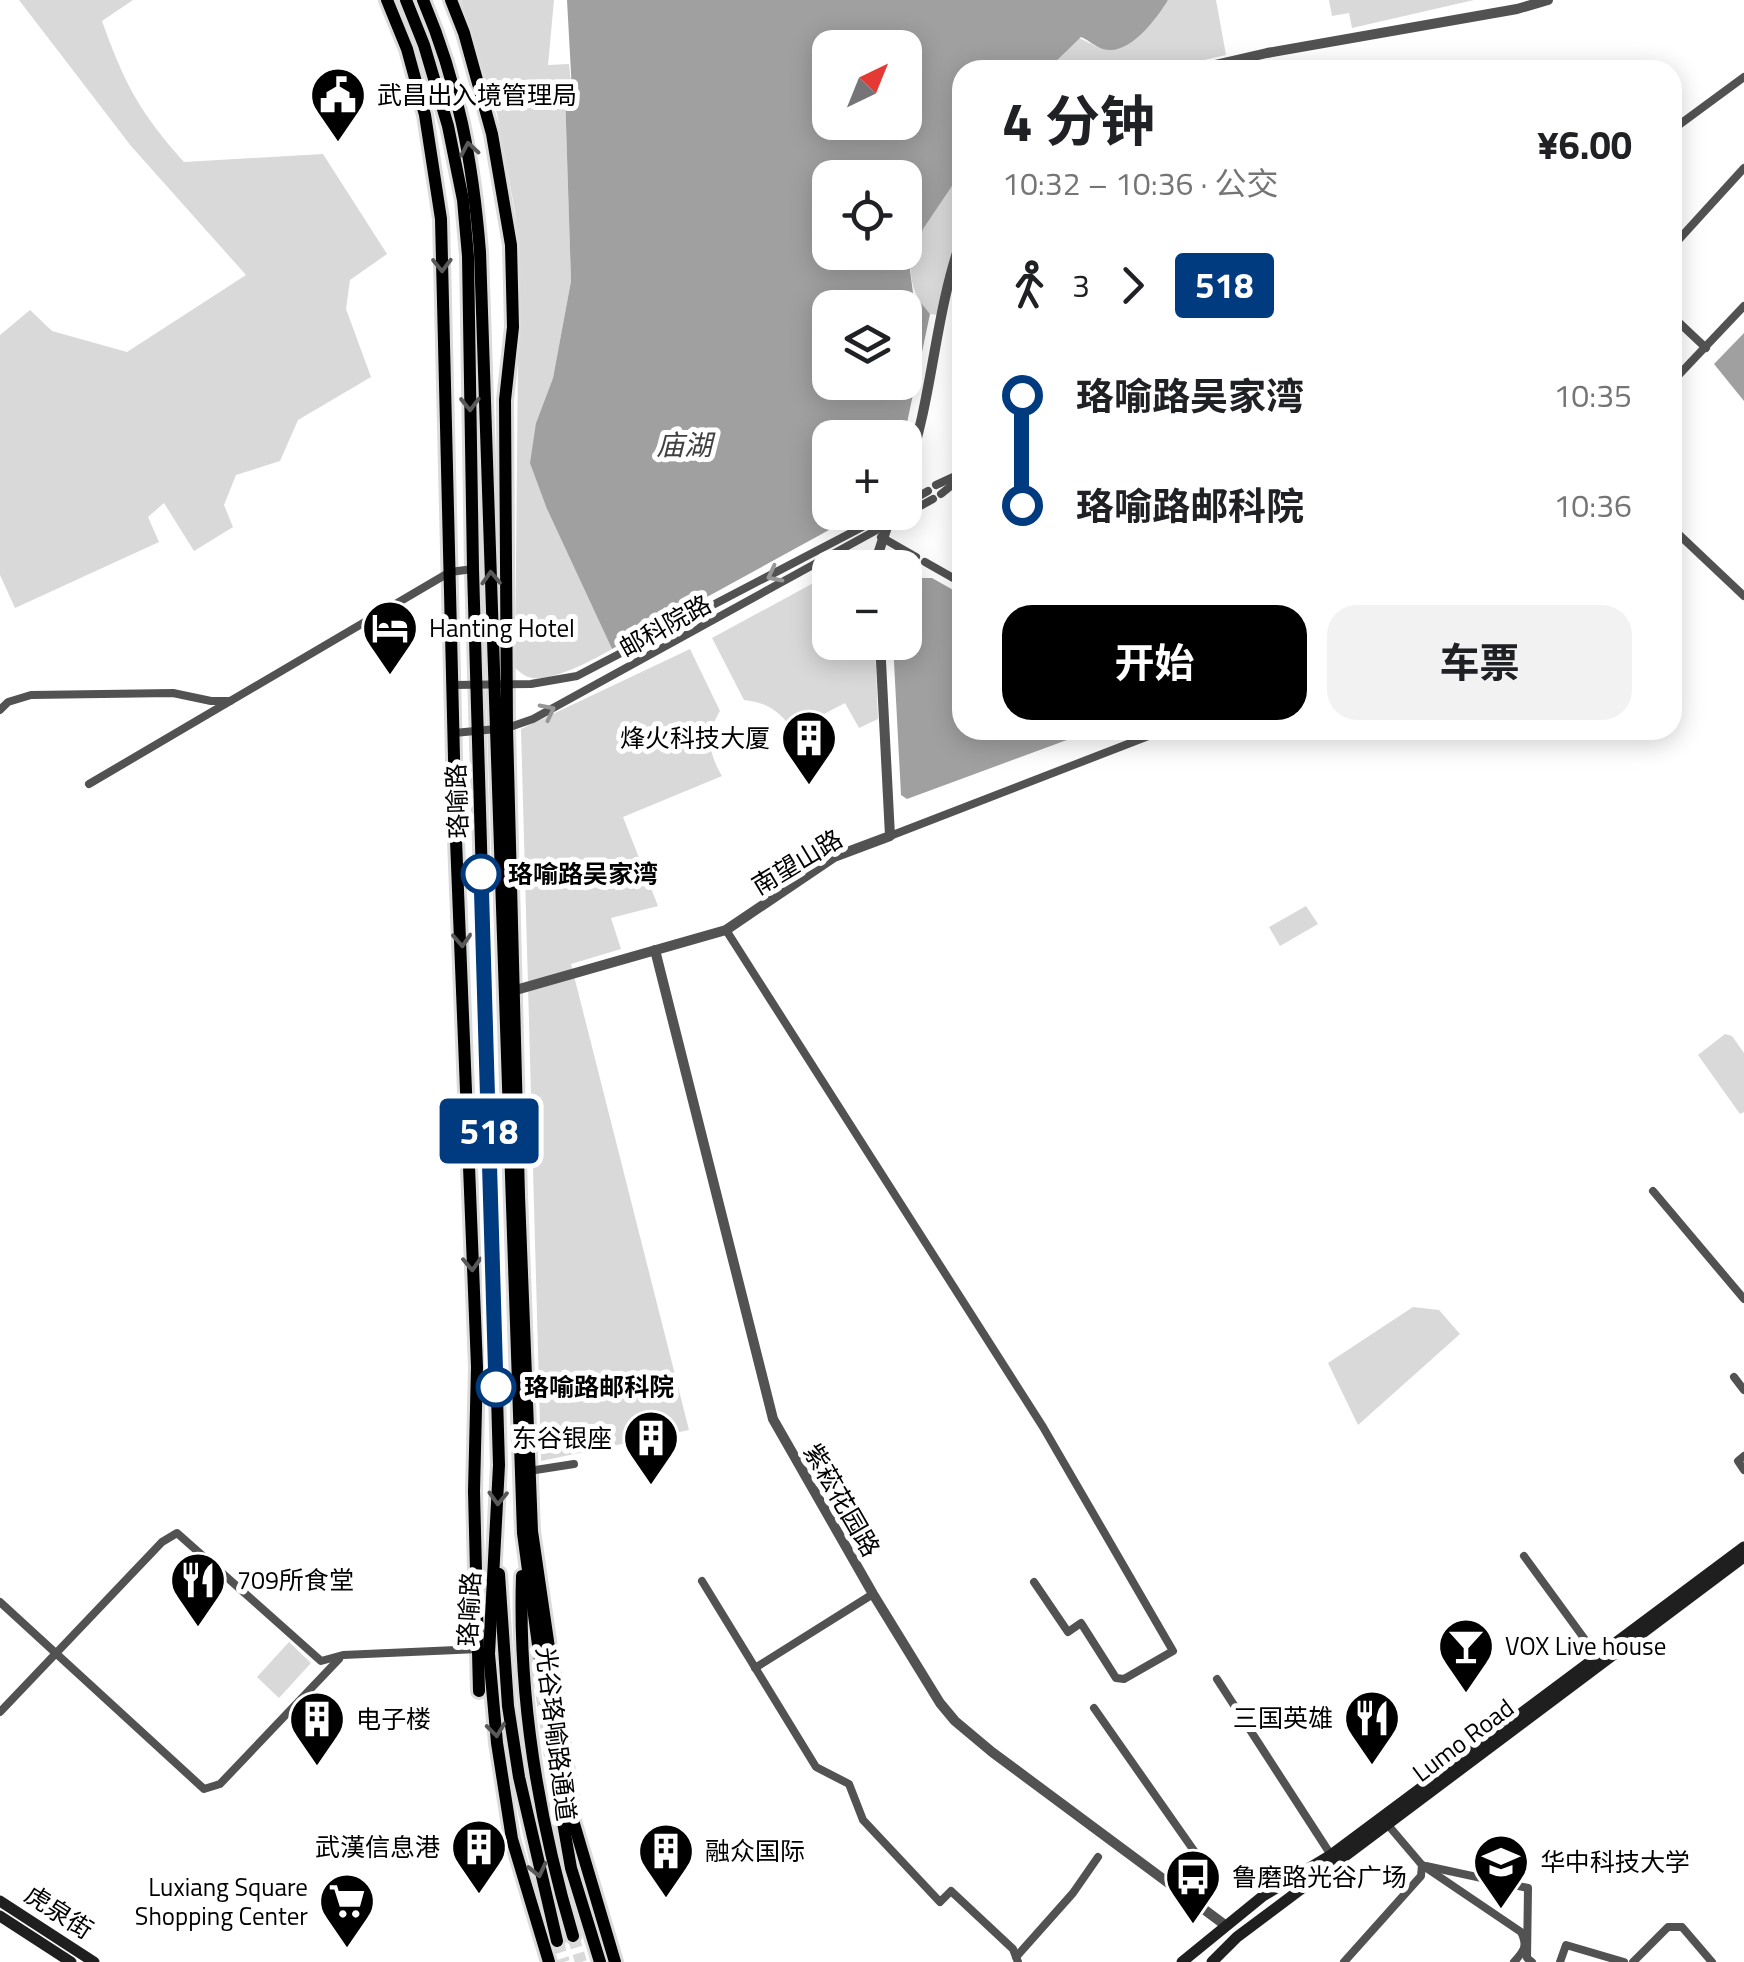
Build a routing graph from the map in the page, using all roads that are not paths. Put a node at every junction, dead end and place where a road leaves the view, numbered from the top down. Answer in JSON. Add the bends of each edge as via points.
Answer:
{"nodes":[{"id":1,"x":387,"y":0,"type":"edge"},
{"id":2,"x":406,"y":0,"type":"edge"},
{"id":3,"x":422,"y":0,"type":"edge"},
{"id":4,"x":451,"y":0,"type":"edge"},
{"id":5,"x":1548,"y":0,"type":"edge"},
{"id":6,"x":1234,"y":60,"type":"edge"},
{"id":7,"x":1744,"y":78,"type":"edge"},
{"id":8,"x":1682,"y":123,"type":"edge"},
{"id":9,"x":1744,"y":168,"type":"edge"},
{"id":10,"x":1682,"y":236,"type":"edge"},
{"id":11,"x":952,"y":276,"type":"edge"},
{"id":12,"x":1744,"y":306,"type":"edge"},
{"id":13,"x":1682,"y":325,"type":"edge"},
{"id":14,"x":1706,"y":348,"type":"junction"},
{"id":15,"x":1682,"y":372,"type":"edge"},
{"id":16,"x":922,"y":421,"type":"edge"},
{"id":17,"x":952,"y":481,"type":"edge"},
{"id":18,"x":934,"y":492,"type":"junction"},
{"id":19,"x":922,"y":497,"type":"edge"},
{"id":20,"x":879,"y":531,"type":"junction"},
{"id":21,"x":1682,"y":537,"type":"edge"},
{"id":22,"x":878,"y":550,"type":"edge"},
{"id":23,"x":472,"y":569,"type":"junction"},
{"id":24,"x":450,"y":572,"type":"junction"},
{"id":25,"x":952,"y":578,"type":"edge"},
{"id":26,"x":1744,"y":596,"type":"edge"},
{"id":27,"x":881,"y":660,"type":"edge"},
{"id":28,"x":453,"y":685,"type":"junction"},
{"id":29,"x":476,"y":685,"type":"junction"},
{"id":30,"x":501,"y":685,"type":"junction"},
{"id":31,"x":230,"y":701,"type":"junction"},
{"id":32,"x":0,"y":710,"type":"edge"},
{"id":33,"x":501,"y":728,"type":"junction"},
{"id":34,"x":477,"y":731,"type":"junction"},
{"id":35,"x":454,"y":733,"type":"junction"},
{"id":36,"x":1138,"y":740,"type":"edge"},
{"id":37,"x":89,"y":784,"type":"dead end"},
{"id":38,"x":890,"y":836,"type":"junction"},
{"id":39,"x":726,"y":930,"type":"junction"},
{"id":40,"x":655,"y":950,"type":"junction"},
{"id":41,"x":509,"y":992,"type":"junction"},
{"id":42,"x":1653,"y":1191,"type":"dead end"},
{"id":43,"x":1744,"y":1300,"type":"edge"},
{"id":44,"x":1734,"y":1377,"type":"dead end"},
{"id":45,"x":1744,"y":1390,"type":"edge"},
{"id":46,"x":1744,"y":1456,"type":"edge"},
{"id":47,"x":574,"y":1464,"type":"dead end"},
{"id":48,"x":1744,"y":1470,"type":"edge"},
{"id":49,"x":525,"y":1471,"type":"junction"},
{"id":50,"x":523,"y":1534,"type":"junction"},
{"id":51,"x":496,"y":1544,"type":"junction"},
{"id":52,"x":1744,"y":1546,"type":"edge"},
{"id":53,"x":1524,"y":1556,"type":"dead end"},
{"id":54,"x":1744,"y":1556,"type":"edge"},
{"id":55,"x":702,"y":1581,"type":"dead end"},
{"id":56,"x":1034,"y":1582,"type":"dead end"},
{"id":57,"x":872,"y":1594,"type":"junction"},
{"id":58,"x":0,"y":1602,"type":"edge"},
{"id":59,"x":483,"y":1649,"type":"junction"},
{"id":60,"x":56,"y":1653,"type":"junction"},
{"id":61,"x":343,"y":1655,"type":"junction"},
{"id":62,"x":1597,"y":1656,"type":"junction"},
{"id":63,"x":755,"y":1668,"type":"junction"},
{"id":64,"x":1216,"y":1679,"type":"dead end"},
{"id":65,"x":479,"y":1690,"type":"dead end"},
{"id":66,"x":1094,"y":1708,"type":"dead end"},
{"id":67,"x":0,"y":1712,"type":"edge"},
{"id":68,"x":1388,"y":1824,"type":"junction"},
{"id":69,"x":1331,"y":1855,"type":"junction"},
{"id":70,"x":1098,"y":1858,"type":"dead end"},
{"id":71,"x":1422,"y":1865,"type":"junction"},
{"id":72,"x":1194,"y":1900,"type":"junction"},
{"id":73,"x":1,"y":1906,"type":"edge"},
{"id":74,"x":1226,"y":1925,"type":"junction"},
{"id":75,"x":573,"y":1936,"type":"tunnel mouth"},
{"id":76,"x":557,"y":1941,"type":"tunnel mouth"},
{"id":77,"x":1017,"y":1960,"type":"edge"},
{"id":78,"x":71,"y":1962,"type":"edge"},
{"id":79,"x":94,"y":1962,"type":"edge"},
{"id":80,"x":549,"y":1962,"type":"edge"},
{"id":81,"x":600,"y":1962,"type":"edge"},
{"id":82,"x":614,"y":1962,"type":"edge"},
{"id":83,"x":1182,"y":1962,"type":"edge"},
{"id":84,"x":1212,"y":1962,"type":"edge"},
{"id":85,"x":1344,"y":1962,"type":"edge"},
{"id":86,"x":1514,"y":1962,"type":"edge"},
{"id":87,"x":1532,"y":1962,"type":"edge"},
{"id":88,"x":1560,"y":1962,"type":"edge"},
{"id":89,"x":1624,"y":1962,"type":"edge"},
{"id":90,"x":1633,"y":1962,"type":"edge"},
{"id":91,"x":1712,"y":1962,"type":"edge"}],
"edges":[{"from":1,"to":24,"type":"main road","one_way":true,"via":[[416,77],[437,183]]},
{"from":2,"to":23,"type":"main road","name":"珞喻路","one_way":true,"via":[[441,100],[463,200]]},
{"from":30,"to":3,"type":"main road","name":"珞喻路","one_way":true,"via":[[476,203],[460,110]]},
{"from":4,"to":30,"type":"main road","via":[[492,134],[510,245]]},
{"from":5,"to":6,"type":"street"},
{"from":7,"to":8,"type":"street"},
{"from":9,"to":10,"type":"street"},
{"from":11,"to":16,"type":"street"},
{"from":12,"to":14,"type":"street"},
{"from":13,"to":14,"type":"street"},
{"from":14,"to":15,"type":"street"},
{"from":17,"to":18,"type":"street"},
{"from":18,"to":19,"type":"street"},
{"from":18,"to":20,"type":"street"},
{"from":20,"to":22,"type":"street"},
{"from":20,"to":25,"type":"street"},
{"from":20,"to":30,"type":"street","one_way":true,"via":[[585,672]]},
{"from":33,"to":20,"type":"street","name":"邮科院路","one_way":true,"via":[[596,687]]},
{"from":21,"to":26,"type":"street"},
{"from":23,"to":24,"type":"street"},
{"from":23,"to":29,"type":"main road","name":"珞喻路"},
{"from":24,"to":28,"type":"main road"},
{"from":24,"to":31,"type":"street"},
{"from":27,"to":38,"type":"street"},
{"from":28,"to":29,"type":"street"},
{"from":28,"to":35,"type":"main road"},
{"from":29,"to":30,"type":"street"},
{"from":29,"to":34,"type":"main road","name":"珞喻路"},
{"from":30,"to":33,"type":"main road","name":"珞喻路"},
{"from":31,"to":32,"type":"street","via":[[173,694],[31,696]]},
{"from":31,"to":37,"type":"street"},
{"from":33,"to":34,"type":"street","name":"邮科院路"},
{"from":33,"to":41,"type":"main road","name":"珞喻路"},
{"from":34,"to":35,"type":"street","name":"邮科院路"},
{"from":34,"to":51,"type":"main road","name":"珞喻路","one_way":true},
{"from":35,"to":59,"type":"main road","one_way":true},
{"from":36,"to":38,"type":"street","name":"南望山路"},
{"from":38,"to":39,"type":"street","name":"南望山路","via":[[834,858]]},
{"from":39,"to":40,"type":"street","name":"南望山路"},
{"from":39,"to":56,"type":"street","via":[[1042,1428],[1173,1651],[1116,1678],[1081,1624],[1068,1632]]},
{"from":40,"to":41,"type":"street","name":"南望山路"},
{"from":40,"to":57,"type":"street","name":"紫菘花园路","via":[[773,1420]]},
{"from":41,"to":49,"type":"main road","name":"珞喻路"},
{"from":42,"to":43,"type":"street"},
{"from":44,"to":45,"type":"street"},
{"from":46,"to":48,"type":"street","via":[[1738,1461]]},
{"from":47,"to":49,"type":"street"},
{"from":49,"to":50,"type":"main road","name":"珞喻路"},
{"from":49,"to":82,"type":"main road","via":[[569,1807]]},
{"from":50,"to":75,"type":"main road","name":"光谷珞喻路通道","via":[[520,1643],[531,1760]]},
{"from":50,"to":81,"type":"main road","name":"珞喻路","via":[[571,1868]]},
{"from":51,"to":59,"type":"main road","name":"珞喻路"},
{"from":51,"to":76,"type":"main road","name":"光谷珞喻路通道","one_way":true,"via":[[508,1706]]},
{"from":52,"to":62,"type":"main road","name":"Lumo Road"},
{"from":53,"to":62,"type":"street"},
{"from":54,"to":68,"type":"main road","name":"Lumo Road"},
{"from":55,"to":63,"type":"street"},
{"from":57,"to":63,"type":"street"},
{"from":57,"to":72,"type":"street","name":"紫菘花园路","via":[[954,1721]]},
{"from":58,"to":60,"type":"street"},
{"from":59,"to":61,"type":"street"},
{"from":59,"to":65,"type":"main road"},
{"from":59,"to":80,"type":"main road","name":"珞喻路","one_way":true,"via":[[512,1839]]},
{"from":60,"to":61,"type":"street","via":[[178,1533],[312,1656],[321,1661]]},
{"from":60,"to":61,"type":"street","via":[[204,1789],[220,1784]]},
{"from":60,"to":67,"type":"street"},
{"from":62,"to":69,"type":"main road","name":"Lumo Road"},
{"from":63,"to":77,"type":"street","via":[[816,1766],[849,1784],[863,1820],[940,1902],[952,1891]]},
{"from":64,"to":69,"type":"street"},
{"from":66,"to":72,"type":"street","via":[[1211,1875]]},
{"from":68,"to":71,"type":"street"},
{"from":68,"to":84,"type":"main road","name":"Lumo Road"},
{"from":69,"to":74,"type":"main road","name":"Lumo Road"},
{"from":70,"to":77,"type":"street"},
{"from":71,"to":85,"type":"street","via":[[1421,1876]]},
{"from":71,"to":86,"type":"street","via":[[1521,1932],[1524,1950]]},
{"from":71,"to":87,"type":"street","via":[[1528,1888],[1526,1958]]},
{"from":72,"to":74,"type":"street","name":"紫菘花园路"},
{"from":73,"to":78,"type":"main road","name":"虎泉街"},
{"from":73,"to":79,"type":"main road","name":"虎泉街"},
{"from":74,"to":83,"type":"main road","name":"Lumo Road"},
{"from":88,"to":89,"type":"street","via":[[1566,1945]]},
{"from":90,"to":91,"type":"street","via":[[1668,1927],[1682,1927]]}]}
